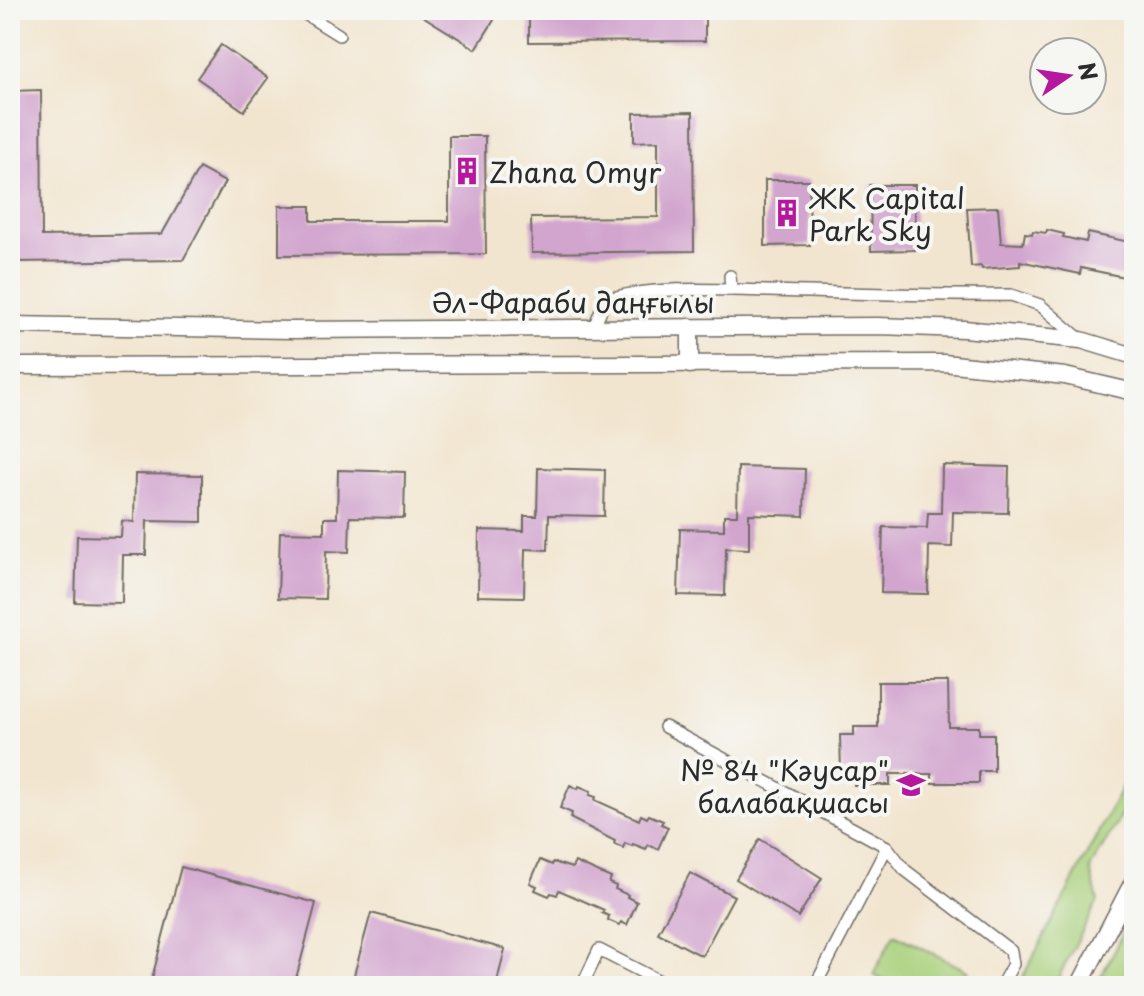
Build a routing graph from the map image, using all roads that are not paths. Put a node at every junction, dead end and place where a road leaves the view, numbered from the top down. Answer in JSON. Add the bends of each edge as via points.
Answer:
{"nodes":[{"id":1,"x":299,"y":10,"type":"edge"},
{"id":2,"x":339,"y":35,"type":"dead end"},
{"id":3,"x":730,"y":276,"type":"dead end"},
{"id":4,"x":731,"y":290,"type":"junction"},
{"id":5,"x":10,"y":325,"type":"edge"},
{"id":6,"x":594,"y":327,"type":"junction"},
{"id":7,"x":690,"y":327,"type":"junction"},
{"id":8,"x":1081,"y":340,"type":"junction"},
{"id":9,"x":1134,"y":356,"type":"edge"},
{"id":10,"x":690,"y":365,"type":"junction"},
{"id":11,"x":10,"y":366,"type":"edge"},
{"id":12,"x":1134,"y":392,"type":"edge"},
{"id":13,"x":665,"y":727,"type":"dead end"},
{"id":14,"x":887,"y":847,"type":"junction"},
{"id":15,"x":1134,"y":880,"type":"edge"},
{"id":16,"x":582,"y":986,"type":"edge"},
{"id":17,"x":669,"y":986,"type":"edge"},
{"id":18,"x":815,"y":986,"type":"edge"},
{"id":19,"x":1001,"y":986,"type":"edge"},
{"id":20,"x":1079,"y":986,"type":"edge"}],
"edges":[{"from":1,"to":2,"type":"street"},
{"from":3,"to":4,"type":"street"},
{"from":4,"to":6,"type":"street","via":[[624,294],[605,300]]},
{"from":4,"to":8,"type":"street","via":[[1011,295],[1040,305]]},
{"from":5,"to":6,"type":"main road","name":"Әл-Фараби даңғылы","via":[[292,330]]},
{"from":6,"to":7,"type":"main road","name":"Әл-Фараби даңғылы"},
{"from":7,"to":8,"type":"main road","name":"Әл-Фараби даңғылы","via":[[964,329]]},
{"from":7,"to":10,"type":"main road"},
{"from":8,"to":9,"type":"main road","name":"Әл-Фараби даңғылы"},
{"from":10,"to":11,"type":"main road"},
{"from":10,"to":12,"type":"main road","via":[[944,363],[1065,376]]},
{"from":13,"to":14,"type":"street"},
{"from":14,"to":18,"type":"street"},
{"from":14,"to":19,"type":"street","via":[[905,870],[1011,951],[1013,964]]},
{"from":15,"to":20,"type":"main road"},
{"from":16,"to":17,"type":"street","via":[[599,950]]}]}
